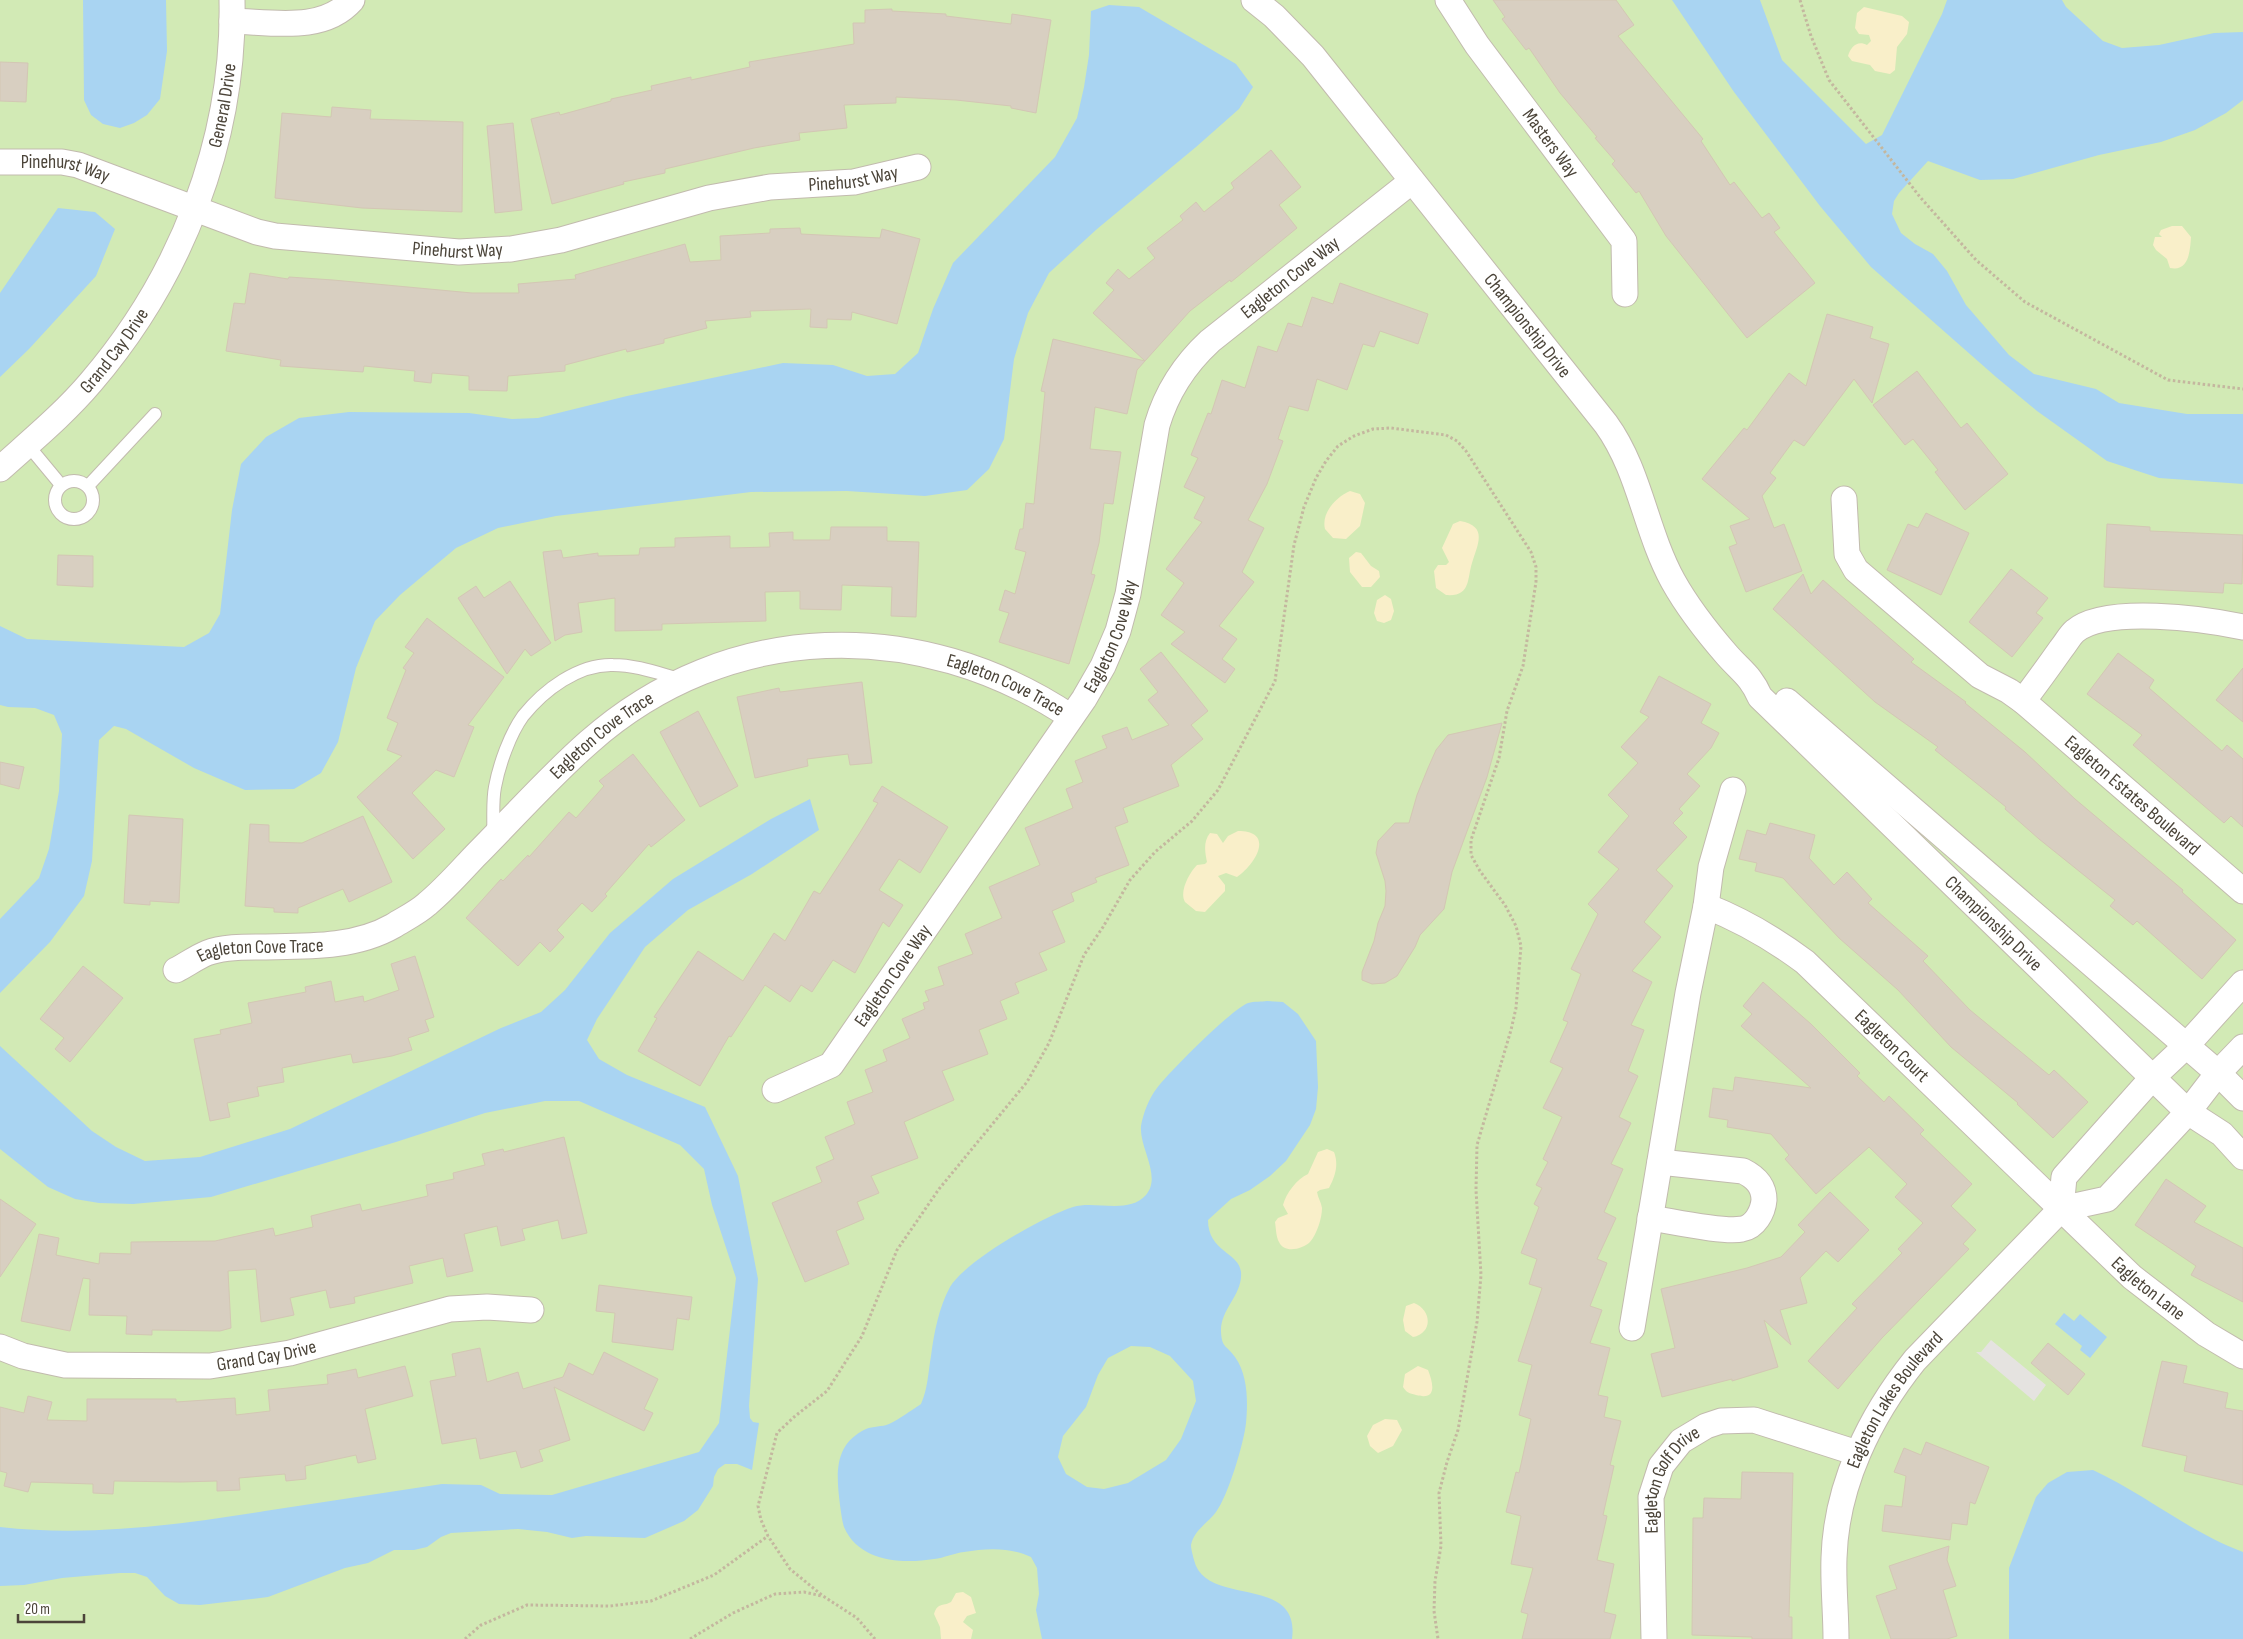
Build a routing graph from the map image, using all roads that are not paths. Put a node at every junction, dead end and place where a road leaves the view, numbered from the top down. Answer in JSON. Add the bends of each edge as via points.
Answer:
{"nodes":[{"id":1,"x":352,"y":0,"type":"edge"},
{"id":2,"x":1254,"y":0,"type":"edge"},
{"id":3,"x":1448,"y":0,"type":"edge"},
{"id":4,"x":232,"y":11,"type":"edge"},
{"id":5,"x":0,"y":162,"type":"edge"},
{"id":6,"x":918,"y":168,"type":"dead end"},
{"id":7,"x":1412,"y":181,"type":"junction"},
{"id":8,"x":195,"y":209,"type":"junction"},
{"id":9,"x":1625,"y":294,"type":"dead end"},
{"id":10,"x":155,"y":414,"type":"dead end"},
{"id":11,"x":27,"y":444,"type":"junction"},
{"id":12,"x":0,"y":469,"type":"edge"},
{"id":13,"x":61,"y":485,"type":"junction"},
{"id":14,"x":88,"y":486,"type":"junction"},
{"id":15,"x":1844,"y":499,"type":"dead end"},
{"id":16,"x":2243,"y":627,"type":"edge"},
{"id":17,"x":684,"y":680,"type":"junction"},
{"id":18,"x":1753,"y":681,"type":"junction"},
{"id":19,"x":2023,"y":701,"type":"junction"},
{"id":20,"x":1071,"y":718,"type":"junction"},
{"id":21,"x":1732,"y":790,"type":"dead end"},
{"id":22,"x":493,"y":838,"type":"junction"},
{"id":23,"x":2243,"y":891,"type":"edge"},
{"id":24,"x":1706,"y":906,"type":"junction"},
{"id":25,"x":176,"y":970,"type":"dead end"},
{"id":26,"x":2243,"y":983,"type":"edge"},
{"id":27,"x":2186,"y":1046,"type":"junction"},
{"id":28,"x":2243,"y":1047,"type":"edge"},
{"id":29,"x":2218,"y":1073,"type":"junction"},
{"id":30,"x":2153,"y":1077,"type":"junction"},
{"id":31,"x":775,"y":1090,"type":"dead end"},
{"id":32,"x":2243,"y":1098,"type":"edge"},
{"id":33,"x":2188,"y":1112,"type":"junction"},
{"id":34,"x":2243,"y":1157,"type":"edge"},
{"id":35,"x":1660,"y":1162,"type":"junction"},
{"id":36,"x":2061,"y":1209,"type":"junction"},
{"id":37,"x":1650,"y":1218,"type":"junction"},
{"id":38,"x":531,"y":1310,"type":"dead end"},
{"id":39,"x":1632,"y":1328,"type":"dead end"},
{"id":40,"x":0,"y":1347,"type":"edge"},
{"id":41,"x":2243,"y":1356,"type":"edge"},
{"id":42,"x":1857,"y":1453,"type":"junction"},
{"id":43,"x":1654,"y":1639,"type":"edge"},
{"id":44,"x":1836,"y":1639,"type":"edge"}],
"edges":[{"from":1,"to":4,"type":"street","via":[[346,7],[316,22]]},
{"from":2,"to":7,"type":"street","name":"Championship Drive","via":[[1313,56]]},
{"from":3,"to":9,"type":"street","name":"Masters Way","via":[[1477,45],[1624,241]]},
{"from":4,"to":8,"type":"street","name":"General Drive","via":[[229,72],[222,112],[214,152]]},
{"from":5,"to":8,"type":"street","name":"Pinehurst Way","via":[[78,165]]},
{"from":6,"to":8,"type":"street","name":"Pinehurst Way","via":[[854,182],[770,187],[709,198],[561,240],[459,252],[293,239],[257,232]]},
{"from":7,"to":18,"type":"street","name":"Championship Drive","via":[[1616,439],[1633,472],[1659,552],[1674,582],[1700,623]]},
{"from":7,"to":20,"type":"street","name":"Eagleton Cove Way","via":[[1210,342],[1178,377],[1157,425],[1128,594],[1118,631],[1103,666]]},
{"from":8,"to":11,"type":"street","name":"Grand Cay Drive","via":[[175,255],[128,335],[90,383]]},
{"from":10,"to":14,"type":"lane"},
{"from":11,"to":12,"type":"street","name":"Grand Cay Drive"},
{"from":11,"to":13,"type":"lane"},
{"from":13,"to":14,"type":"lane","via":[[78,480]]},
{"from":13,"to":14,"type":"lane","via":[[54,500],[57,509],[70,519],[87,514],[92,507],[94,499]]},
{"from":15,"to":19,"type":"street","name":"Eagleton Estates Boulevard","via":[[1847,554],[1856,570],[1980,676]]},
{"from":16,"to":19,"type":"street","via":[[2194,619],[2121,616],[2089,623],[2075,631]]},
{"from":17,"to":20,"type":"street","name":"Eagleton Cove Trace","via":[[750,656],[783,649],[832,645],[882,646],[932,654],[980,669],[1010,682]]},
{"from":17,"to":22,"type":"street","name":"Eagleton Cove Trace","via":[[629,711],[589,742]]},
{"from":17,"to":22,"type":"lane","via":[[636,667],[611,665],[565,678],[523,717],[503,756],[495,787]]},
{"from":18,"to":27,"type":"street","name":"Championship Drive","via":[[1767,684]]},
{"from":18,"to":30,"type":"street","name":"Championship Drive","via":[[1760,697]]},
{"from":19,"to":23,"type":"street","name":"Eagleton Estates Boulevard"},
{"from":20,"to":31,"type":"street","name":"Eagleton Cove Way","via":[[831,1065]]},
{"from":21,"to":24,"type":"street","via":[[1711,866]]},
{"from":22,"to":25,"type":"street","name":"Eagleton Cove Trace","via":[[427,904],[389,929],[345,943],[246,947],[209,952]]},
{"from":24,"to":35,"type":"street"},
{"from":24,"to":36,"type":"street","name":"Eagleton Court","via":[[1774,938],[1805,962]]},
{"from":26,"to":27,"type":"street"},
{"from":27,"to":29,"type":"street","name":"Championship Drive"},
{"from":27,"to":30,"type":"street"},
{"from":28,"to":29,"type":"street"},
{"from":29,"to":32,"type":"street","name":"Championship Drive"},
{"from":29,"to":33,"type":"street"},
{"from":30,"to":33,"type":"street","name":"Championship Drive"},
{"from":30,"to":36,"type":"street","via":[[2064,1177]]},
{"from":33,"to":34,"type":"street","name":"Championship Drive","via":[[2222,1134]]},
{"from":33,"to":36,"type":"street","via":[[2108,1199]]},
{"from":35,"to":37,"type":"street"},
{"from":35,"to":37,"type":"street","via":[[1743,1171],[1760,1185],[1764,1200],[1754,1224],[1743,1230]]},
{"from":36,"to":41,"type":"street","name":"Eagleton Lane","via":[[2132,1277],[2206,1334]]},
{"from":36,"to":42,"type":"street","name":"Eagleton Lakes Boulevard","via":[[1915,1360],[1891,1392]]},
{"from":37,"to":39,"type":"street"},
{"from":38,"to":40,"type":"street","name":"Grand Cay Drive","via":[[450,1309],[290,1353],[210,1366],[65,1365],[23,1356]]},
{"from":42,"to":43,"type":"street","name":"Eagleton Golf Drive","via":[[1754,1420],[1721,1421],[1681,1441],[1661,1466],[1651,1497]]},
{"from":42,"to":44,"type":"street","name":"Eagleton Lakes Boulevard","via":[[1837,1527],[1834,1558]]}]}
